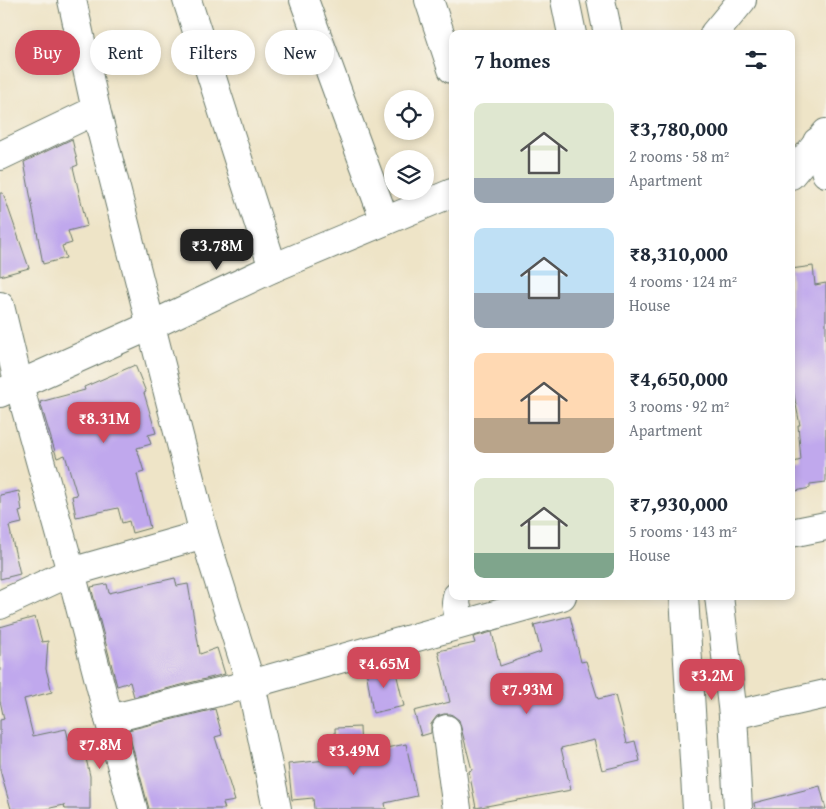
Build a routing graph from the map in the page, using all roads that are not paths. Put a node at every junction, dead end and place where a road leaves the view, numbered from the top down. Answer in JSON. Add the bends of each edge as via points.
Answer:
{"nodes":[{"id":1,"x":72,"y":0,"type":"edge"},
{"id":2,"x":187,"y":0,"type":"edge"},
{"id":3,"x":304,"y":0,"type":"edge"},
{"id":4,"x":429,"y":0,"type":"edge"},
{"id":5,"x":564,"y":0,"type":"edge"},
{"id":6,"x":601,"y":0,"type":"edge"},
{"id":7,"x":742,"y":0,"type":"edge"},
{"id":8,"x":571,"y":30,"type":"edge"},
{"id":9,"x":607,"y":30,"type":"edge"},
{"id":10,"x":717,"y":30,"type":"edge"},
{"id":11,"x":449,"y":60,"type":"edge"},
{"id":12,"x":96,"y":110,"type":"junction"},
{"id":13,"x":822,"y":138,"type":"edge"},
{"id":14,"x":0,"y":156,"type":"edge"},
{"id":15,"x":795,"y":170,"type":"edge"},
{"id":16,"x":826,"y":173,"type":"edge"},
{"id":17,"x":449,"y":193,"type":"edge"},
{"id":18,"x":385,"y":221,"type":"junction"},
{"id":19,"x":273,"y":268,"type":"junction"},
{"id":20,"x":0,"y":306,"type":"edge"},
{"id":21,"x":150,"y":326,"type":"junction"},
{"id":22,"x":9,"y":389,"type":"edge"},
{"id":23,"x":826,"y":526,"type":"edge"},
{"id":24,"x":795,"y":532,"type":"edge"},
{"id":25,"x":204,"y":534,"type":"junction"},
{"id":26,"x":71,"y":572,"type":"junction"},
{"id":27,"x":456,"y":600,"type":"edge"},
{"id":28,"x":547,"y":600,"type":"edge"},
{"id":29,"x":684,"y":600,"type":"edge"},
{"id":30,"x":719,"y":600,"type":"edge"},
{"id":31,"x":0,"y":605,"type":"edge"},
{"id":32,"x":460,"y":624,"type":"junction"},
{"id":33,"x":251,"y":684,"type":"junction"},
{"id":34,"x":826,"y":694,"type":"edge"},
{"id":35,"x":733,"y":715,"type":"junction"},
{"id":36,"x":109,"y":719,"type":"junction"},
{"id":37,"x":446,"y":729,"type":"dead end"},
{"id":38,"x":133,"y":809,"type":"edge"},
{"id":39,"x":277,"y":809,"type":"edge"},
{"id":40,"x":457,"y":809,"type":"edge"},
{"id":41,"x":697,"y":809,"type":"edge"},
{"id":42,"x":738,"y":809,"type":"edge"}],
"edges":[{"from":1,"to":12,"type":"street"},
{"from":2,"to":19,"type":"street"},
{"from":3,"to":18,"type":"street"},
{"from":4,"to":11,"type":"street"},
{"from":5,"to":8,"type":"street"},
{"from":6,"to":9,"type":"street"},
{"from":7,"to":10,"type":"street"},
{"from":12,"to":14,"type":"street"},
{"from":12,"to":21,"type":"street"},
{"from":13,"to":15,"type":"street"},
{"from":13,"to":16,"type":"street"},
{"from":17,"to":18,"type":"street"},
{"from":18,"to":19,"type":"street"},
{"from":19,"to":21,"type":"street"},
{"from":20,"to":22,"type":"street"},
{"from":21,"to":22,"type":"street"},
{"from":21,"to":25,"type":"street"},
{"from":22,"to":26,"type":"street"},
{"from":23,"to":24,"type":"street"},
{"from":25,"to":26,"type":"street"},
{"from":25,"to":33,"type":"street"},
{"from":26,"to":31,"type":"street"},
{"from":26,"to":36,"type":"street"},
{"from":27,"to":32,"type":"street"},
{"from":28,"to":32,"type":"street"},
{"from":29,"to":41,"type":"street"},
{"from":30,"to":35,"type":"street"},
{"from":32,"to":33,"type":"street"},
{"from":33,"to":36,"type":"street"},
{"from":33,"to":39,"type":"street"},
{"from":34,"to":35,"type":"street"},
{"from":35,"to":42,"type":"street"},
{"from":36,"to":38,"type":"street"},
{"from":37,"to":40,"type":"street"}]}
